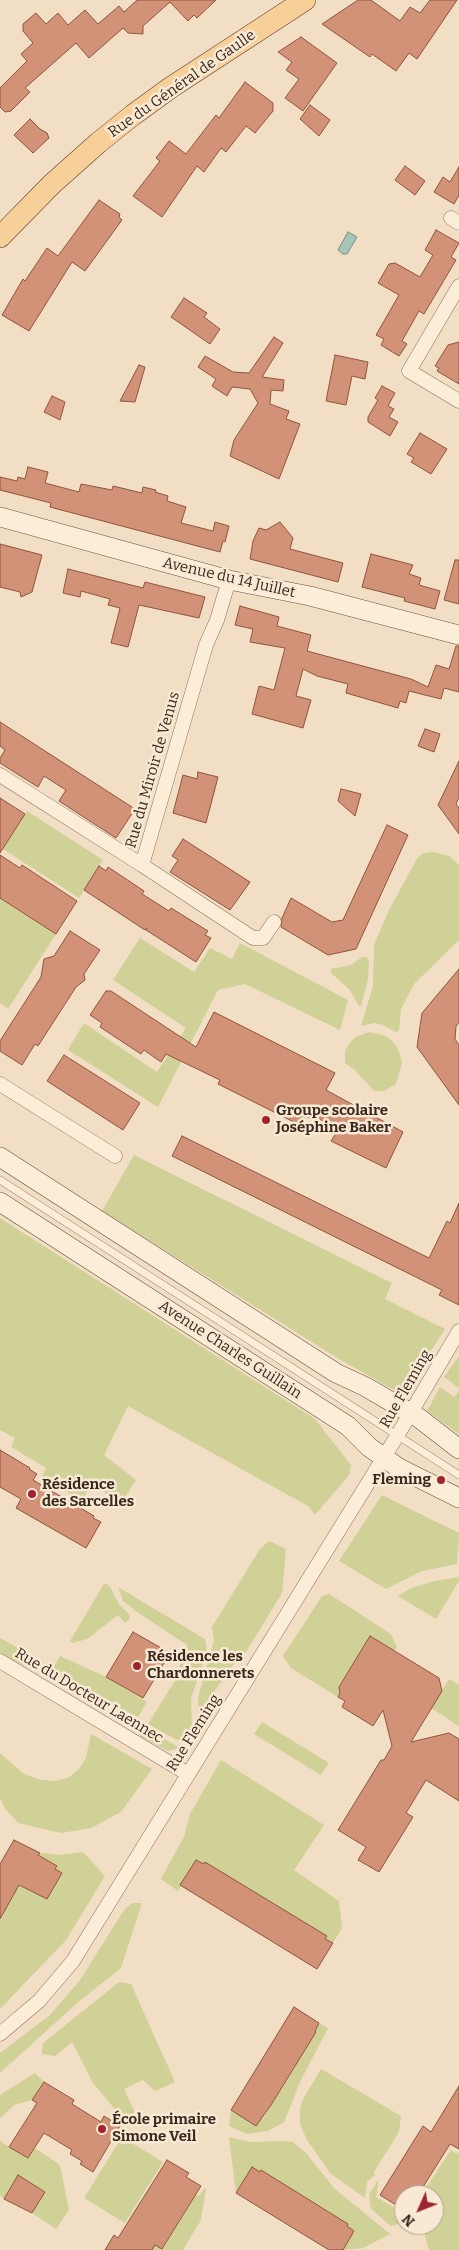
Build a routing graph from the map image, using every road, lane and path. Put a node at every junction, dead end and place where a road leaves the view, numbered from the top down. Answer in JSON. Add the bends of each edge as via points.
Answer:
{"nodes":[{"id":1,"x":305,"y":0,"type":"edge"},
{"id":2,"x":0,"y":237,"type":"edge"},
{"id":3,"x":459,"y":286,"type":"edge"},
{"id":4,"x":459,"y":401,"type":"edge"},
{"id":5,"x":0,"y":517,"type":"edge"},
{"id":6,"x":229,"y":580,"type":"junction"},
{"id":7,"x":459,"y":634,"type":"edge"},
{"id":8,"x":0,"y":775,"type":"edge"},
{"id":9,"x":142,"y":865,"type":"junction"},
{"id":10,"x":274,"y":922,"type":"dead end"},
{"id":11,"x":0,"y":1084,"type":"edge"},
{"id":12,"x":115,"y":1156,"type":"dead end"},
{"id":13,"x":0,"y":1157,"type":"edge"},
{"id":14,"x":0,"y":1180,"type":"edge"},
{"id":15,"x":0,"y":1202,"type":"edge"},
{"id":16,"x":459,"y":1331,"type":"edge"},
{"id":17,"x":411,"y":1413,"type":"junction"},
{"id":18,"x":398,"y":1436,"type":"junction"},
{"id":19,"x":459,"y":1449,"type":"edge"},
{"id":20,"x":384,"y":1458,"type":"junction"},
{"id":21,"x":459,"y":1476,"type":"edge"},
{"id":22,"x":459,"y":1498,"type":"edge"},
{"id":23,"x":0,"y":1662,"type":"edge"},
{"id":24,"x":188,"y":1774,"type":"junction"},
{"id":25,"x":0,"y":2034,"type":"edge"}],
"edges":[{"from":1,"to":2,"type":"main road","name":"Rue du Général de Gaulle","via":[[137,112],[52,184]]},
{"from":3,"to":4,"type":"street","via":[[409,371]]},
{"from":5,"to":6,"type":"street","name":"Avenue du 14 Juillet"},
{"from":6,"to":7,"type":"street","name":"Avenue du 14 Juillet","via":[[310,596]]},
{"from":6,"to":9,"type":"street","name":"Rue du Miroir de Venus","via":[[206,646]]},
{"from":8,"to":9,"type":"street","name":"Rue du Miroir de Venus"},
{"from":9,"to":10,"type":"street","via":[[253,938],[263,938]]},
{"from":11,"to":12,"type":"street"},
{"from":13,"to":17,"type":"street","via":[[336,1374]]},
{"from":14,"to":18,"type":"lane"},
{"from":15,"to":20,"type":"street","name":"Avenue Charles Guillain","via":[[348,1426]]},
{"from":16,"to":17,"type":"street","name":"Rue Fleming"},
{"from":17,"to":18,"type":"street","name":"Rue Fleming"},
{"from":17,"to":19,"type":"street"},
{"from":18,"to":20,"type":"street","name":"Rue Fleming"},
{"from":18,"to":21,"type":"lane"},
{"from":20,"to":22,"type":"street","name":"Avenue Charles Guillain"},
{"from":20,"to":24,"type":"street","name":"Rue Fleming"},
{"from":23,"to":24,"type":"street","name":"Rue du Docteur Laennec"},
{"from":24,"to":25,"type":"street","name":"Rue Fleming","via":[[73,1961],[39,2002]]}]}
